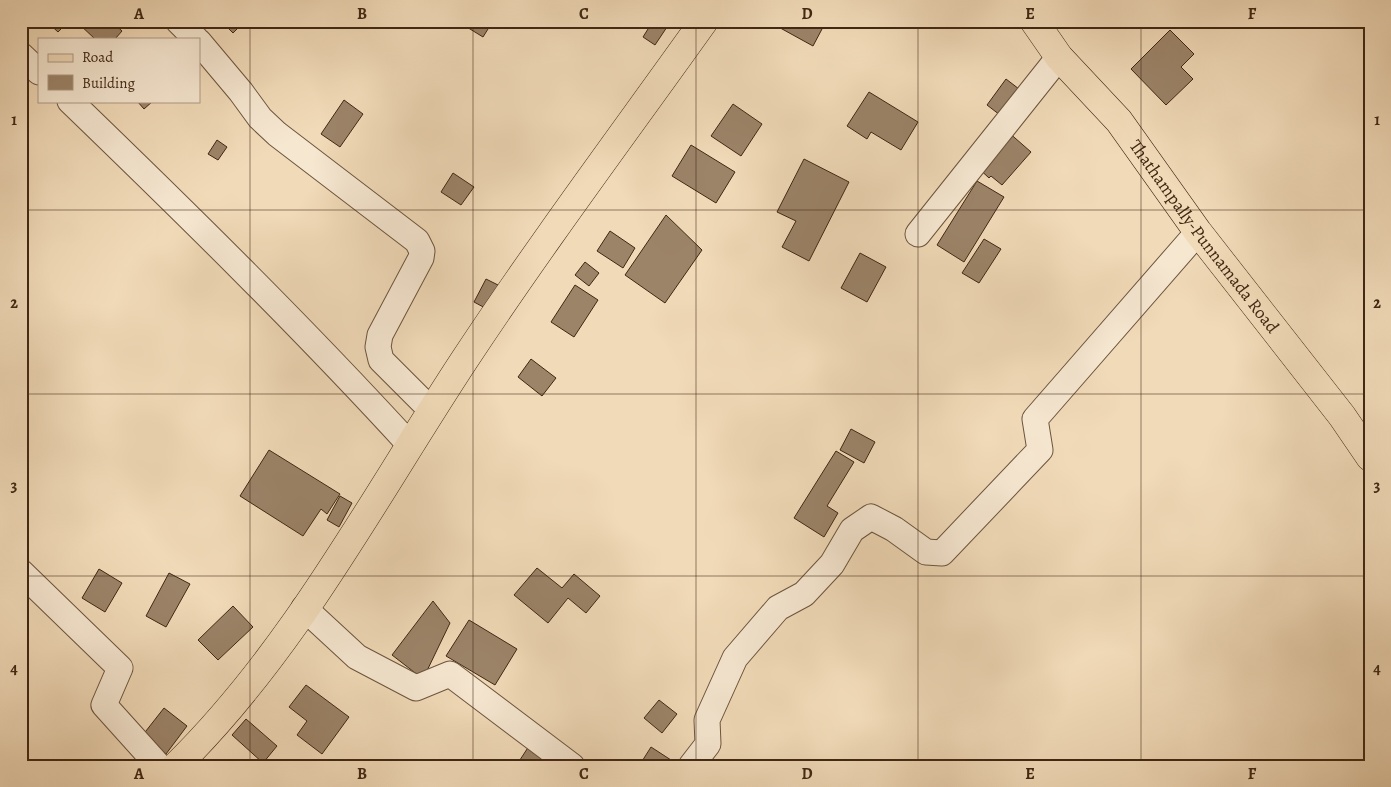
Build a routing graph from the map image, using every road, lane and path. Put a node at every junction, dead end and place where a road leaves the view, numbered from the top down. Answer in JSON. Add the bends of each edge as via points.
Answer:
{"nodes":[{"id":1,"x":178,"y":21,"type":"edge"},
{"id":2,"x":704,"y":21,"type":"edge"},
{"id":3,"x":1034,"y":21,"type":"edge"},
{"id":4,"x":195,"y":38,"type":"edge"},
{"id":5,"x":200,"y":43,"type":"edge"},
{"id":6,"x":21,"y":55,"type":"edge"},
{"id":7,"x":1059,"y":57,"type":"junction"},
{"id":8,"x":38,"y":71,"type":"edge"},
{"id":9,"x":71,"y":102,"type":"edge"},
{"id":10,"x":1198,"y":232,"type":"junction"},
{"id":11,"x":918,"y":234,"type":"dead end"},
{"id":12,"x":432,"y":411,"type":"junction"},
{"id":13,"x":410,"y":445,"type":"junction"},
{"id":14,"x":1370,"y":456,"type":"edge"},
{"id":15,"x":21,"y":572,"type":"edge"},
{"id":16,"x":304,"y":608,"type":"junction"},
{"id":17,"x":159,"y":766,"type":"edge"},
{"id":18,"x":176,"y":766,"type":"edge"},
{"id":19,"x":572,"y":766,"type":"edge"},
{"id":20,"x":692,"y":766,"type":"edge"}],
"edges":[{"from":1,"to":4,"type":"street"},
{"from":2,"to":12,"type":"main road","via":[[563,218]]},
{"from":3,"to":7,"type":"main road","name":"Thathampally-Punnamada Road"},
{"from":5,"to":12,"type":"street","via":[[260,118],[277,134],[417,241],[422,251],[421,258],[380,335],[378,348],[381,360]]},
{"from":6,"to":8,"type":"street"},
{"from":7,"to":10,"type":"main road","name":"Thathampally-Punnamada Road","via":[[1119,120]]},
{"from":7,"to":11,"type":"street"},
{"from":9,"to":13,"type":"street","via":[[336,365]]},
{"from":10,"to":14,"type":"main road","name":"Thathampally-Punnamada Road"},
{"from":10,"to":20,"type":"street","via":[[1035,419],[1040,450],[942,552],[926,552],[871,517],[852,530],[832,564],[804,594],[778,608],[735,658],[707,720],[708,744]]},
{"from":12,"to":13,"type":"main road"},
{"from":13,"to":16,"type":"main road"},
{"from":15,"to":17,"type":"street","via":[[120,668],[104,704]]},
{"from":16,"to":18,"type":"main road","via":[[272,656]]},
{"from":16,"to":19,"type":"street","via":[[357,657],[416,688],[450,674]]}]}
